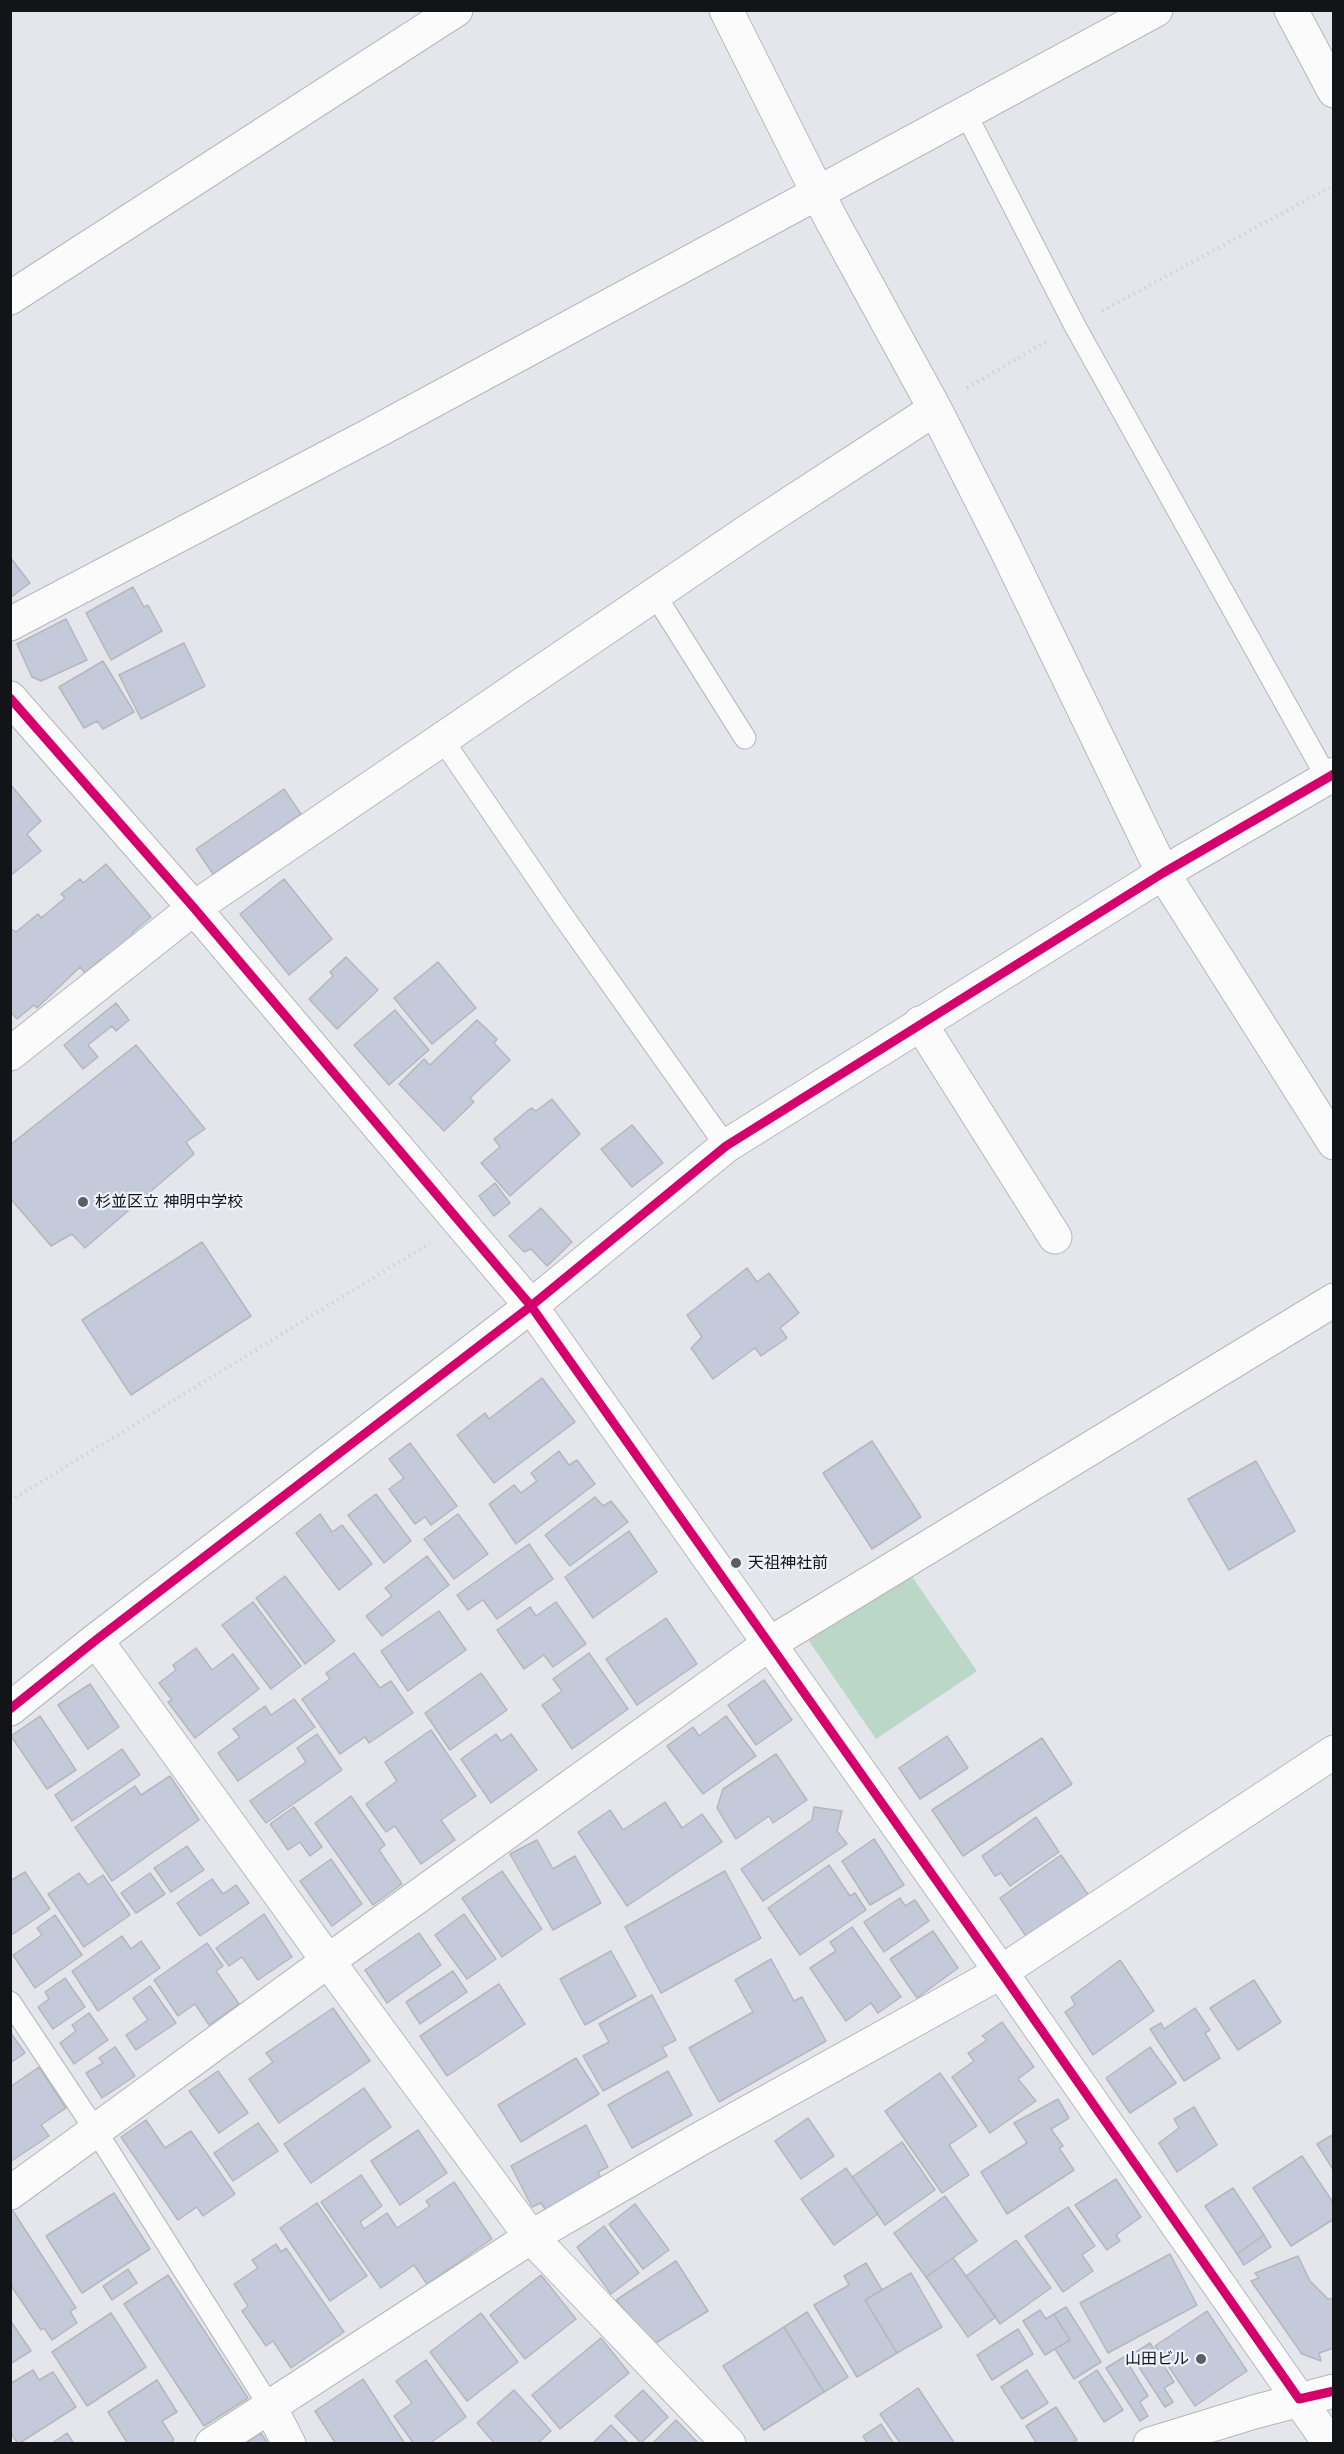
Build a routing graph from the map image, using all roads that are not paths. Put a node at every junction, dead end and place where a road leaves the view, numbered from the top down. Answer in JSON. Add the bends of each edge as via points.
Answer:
{"nodes":[{"id":1,"x":456,"y":10,"type":"edge"},
{"id":2,"x":726,"y":10,"type":"edge"},
{"id":3,"x":1156,"y":10,"type":"edge"},
{"id":4,"x":1291,"y":10,"type":"edge"},
{"id":5,"x":1334,"y":91,"type":"edge"},
{"id":6,"x":966,"y":114,"type":"junction"},
{"id":7,"x":819,"y":192,"type":"junction"},
{"id":8,"x":10,"y":298,"type":"edge"},
{"id":9,"x":934,"y":410,"type":"junction"},
{"id":10,"x":655,"y":595,"type":"junction"},
{"id":11,"x":10,"y":624,"type":"edge"},
{"id":12,"x":10,"y":698,"type":"edge"},
{"id":13,"x":745,"y":738,"type":"dead end"},
{"id":14,"x":442,"y":739,"type":"junction"},
{"id":15,"x":1330,"y":776,"type":"edge"},
{"id":16,"x":1163,"y":873,"type":"junction"},
{"id":17,"x":194,"y":908,"type":"junction"},
{"id":18,"x":920,"y":1023,"type":"junction"},
{"id":19,"x":10,"y":1054,"type":"edge"},
{"id":20,"x":1334,"y":1143,"type":"edge"},
{"id":21,"x":726,"y":1146,"type":"junction"},
{"id":22,"x":1056,"y":1238,"type":"dead end"},
{"id":23,"x":1334,"y":1300,"type":"edge"},
{"id":24,"x":531,"y":1306,"type":"junction"},
{"id":25,"x":96,"y":1640,"type":"junction"},
{"id":26,"x":769,"y":1644,"type":"junction"},
{"id":27,"x":10,"y":1709,"type":"edge"},
{"id":28,"x":1334,"y":1752,"type":"edge"},
{"id":29,"x":328,"y":1961,"type":"junction"},
{"id":30,"x":1001,"y":1972,"type":"junction"},
{"id":31,"x":10,"y":2002,"type":"edge"},
{"id":32,"x":96,"y":2131,"type":"junction"},
{"id":33,"x":10,"y":2193,"type":"edge"},
{"id":34,"x":531,"y":2237,"type":"junction"},
{"id":35,"x":1334,"y":2391,"type":"edge"},
{"id":36,"x":1299,"y":2399,"type":"junction"},
{"id":37,"x":270,"y":2407,"type":"junction"},
{"id":38,"x":212,"y":2444,"type":"edge"},
{"id":39,"x":289,"y":2444,"type":"edge"},
{"id":40,"x":729,"y":2444,"type":"edge"},
{"id":41,"x":1150,"y":2444,"type":"edge"},
{"id":42,"x":1330,"y":2444,"type":"edge"}],
"edges":[{"from":1,"to":8,"type":"street"},
{"from":2,"to":7,"type":"street"},
{"from":3,"to":6,"type":"street"},
{"from":4,"to":5,"type":"street"},
{"from":6,"to":7,"type":"street"},
{"from":6,"to":15,"type":"lane","via":[[1075,326]]},
{"from":7,"to":9,"type":"street"},
{"from":7,"to":11,"type":"street"},
{"from":9,"to":10,"type":"street"},
{"from":9,"to":16,"type":"street"},
{"from":10,"to":13,"type":"lane"},
{"from":10,"to":14,"type":"street"},
{"from":12,"to":17,"type":"street"},
{"from":14,"to":17,"type":"street"},
{"from":14,"to":21,"type":"lane"},
{"from":15,"to":16,"type":"street"},
{"from":16,"to":18,"type":"street"},
{"from":16,"to":20,"type":"street"},
{"from":17,"to":19,"type":"street"},
{"from":17,"to":24,"type":"street"},
{"from":18,"to":21,"type":"street"},
{"from":18,"to":22,"type":"street"},
{"from":21,"to":24,"type":"street"},
{"from":23,"to":26,"type":"street"},
{"from":24,"to":25,"type":"street"},
{"from":24,"to":26,"type":"street"},
{"from":25,"to":27,"type":"street"},
{"from":25,"to":29,"type":"street"},
{"from":26,"to":29,"type":"street"},
{"from":26,"to":30,"type":"street"},
{"from":28,"to":30,"type":"street"},
{"from":29,"to":32,"type":"street"},
{"from":29,"to":34,"type":"street"},
{"from":30,"to":34,"type":"street"},
{"from":30,"to":36,"type":"street"},
{"from":31,"to":32,"type":"lane"},
{"from":32,"to":33,"type":"street"},
{"from":32,"to":37,"type":"lane"},
{"from":34,"to":37,"type":"street"},
{"from":34,"to":40,"type":"street"},
{"from":35,"to":36,"type":"street"},
{"from":36,"to":41,"type":"street"},
{"from":36,"to":42,"type":"street"},
{"from":37,"to":38,"type":"street"},
{"from":37,"to":39,"type":"street"}]}
